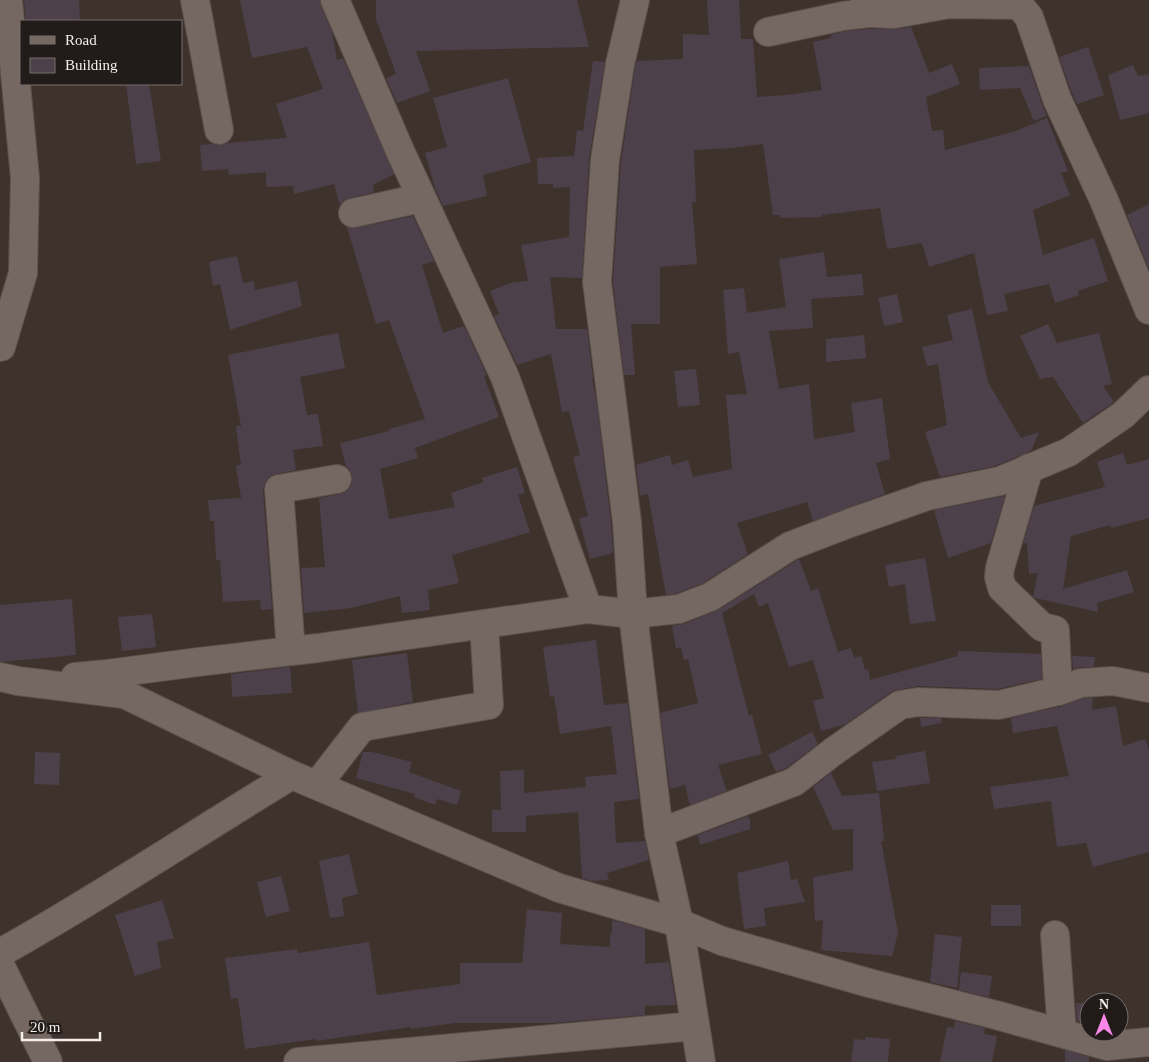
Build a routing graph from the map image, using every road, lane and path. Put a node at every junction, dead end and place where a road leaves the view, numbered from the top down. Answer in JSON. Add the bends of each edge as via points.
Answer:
{"nodes":[{"id":1,"x":8,"y":0,"type":"edge"},
{"id":2,"x":195,"y":0,"type":"edge"},
{"id":3,"x":335,"y":0,"type":"edge"},
{"id":4,"x":635,"y":0,"type":"edge"},
{"id":5,"x":1018,"y":2,"type":"edge"},
{"id":6,"x":867,"y":7,"type":"edge"},
{"id":7,"x":768,"y":32,"type":"dead end"},
{"id":8,"x":219,"y":130,"type":"dead end"},
{"id":9,"x":421,"y":198,"type":"junction"},
{"id":10,"x":353,"y":213,"type":"dead end"},
{"id":11,"x":1149,"y":310,"type":"edge"},
{"id":12,"x":0,"y":348,"type":"edge"},
{"id":13,"x":1149,"y":390,"type":"edge"},
{"id":14,"x":1029,"y":468,"type":"junction"},
{"id":15,"x":337,"y":479,"type":"dead end"},
{"id":16,"x":588,"y":609,"type":"junction"},
{"id":17,"x":633,"y":614,"type":"junction"},
{"id":18,"x":484,"y":624,"type":"junction"},
{"id":19,"x":291,"y":651,"type":"junction"},
{"id":20,"x":6,"y":680,"type":"edge"},
{"id":21,"x":1149,"y":688,"type":"edge"},
{"id":22,"x":1058,"y":691,"type":"junction"},
{"id":23,"x":292,"y":775,"type":"junction"},
{"id":24,"x":317,"y":785,"type":"junction"},
{"id":25,"x":659,"y":834,"type":"junction"},
{"id":26,"x":679,"y":923,"type":"junction"},
{"id":27,"x":1055,"y":935,"type":"dead end"},
{"id":28,"x":0,"y":953,"type":"edge"},
{"id":29,"x":0,"y":965,"type":"edge"},
{"id":30,"x":1062,"y":1033,"type":"junction"},
{"id":31,"x":1149,"y":1042,"type":"edge"},
{"id":32,"x":695,"y":1049,"type":"edge"},
{"id":33,"x":48,"y":1062,"type":"edge"},
{"id":34,"x":298,"y":1062,"type":"edge"}],
"edges":[{"from":1,"to":12,"type":"street","via":[[25,178],[23,273]]},
{"from":2,"to":8,"type":"street"},
{"from":3,"to":9,"type":"street"},
{"from":4,"to":17,"type":"street","via":[[620,64],[606,160],[597,282],[627,522]]},
{"from":5,"to":6,"type":"street","via":[[950,4],[894,14]]},
{"from":5,"to":11,"type":"street","via":[[1029,17],[1057,99]]},
{"from":6,"to":7,"type":"street","via":[[843,16]]},
{"from":9,"to":10,"type":"street"},
{"from":9,"to":16,"type":"street","via":[[504,377]]},
{"from":13,"to":14,"type":"street","via":[[1122,415],[1069,452]]},
{"from":14,"to":17,"type":"street","via":[[1000,481],[927,496],[850,522],[790,546],[710,597],[679,609]]},
{"from":14,"to":22,"type":"street","via":[[999,577],[1002,588],[1042,627],[1055,630]]},
{"from":15,"to":19,"type":"street","via":[[279,488]]},
{"from":16,"to":17,"type":"street"},
{"from":16,"to":18,"type":"street"},
{"from":17,"to":25,"type":"street"},
{"from":18,"to":19,"type":"street"},
{"from":18,"to":24,"type":"street","via":[[489,706],[362,727]]},
{"from":19,"to":20,"type":"street","via":[[107,674]]},
{"from":20,"to":23,"type":"street","via":[[124,694]]},
{"from":21,"to":22,"type":"street","via":[[1113,681],[1081,683]]},
{"from":22,"to":25,"type":"street","via":[[999,705],[918,702],[900,706],[834,750],[794,782]]},
{"from":23,"to":24,"type":"street"},
{"from":23,"to":28,"type":"street"},
{"from":24,"to":26,"type":"street","via":[[559,888]]},
{"from":25,"to":26,"type":"street"},
{"from":26,"to":30,"type":"street","via":[[722,941]]},
{"from":26,"to":32,"type":"street"},
{"from":27,"to":30,"type":"street"},
{"from":29,"to":33,"type":"street"},
{"from":30,"to":31,"type":"street","via":[[1107,1046]]},
{"from":32,"to":34,"type":"street"}]}
